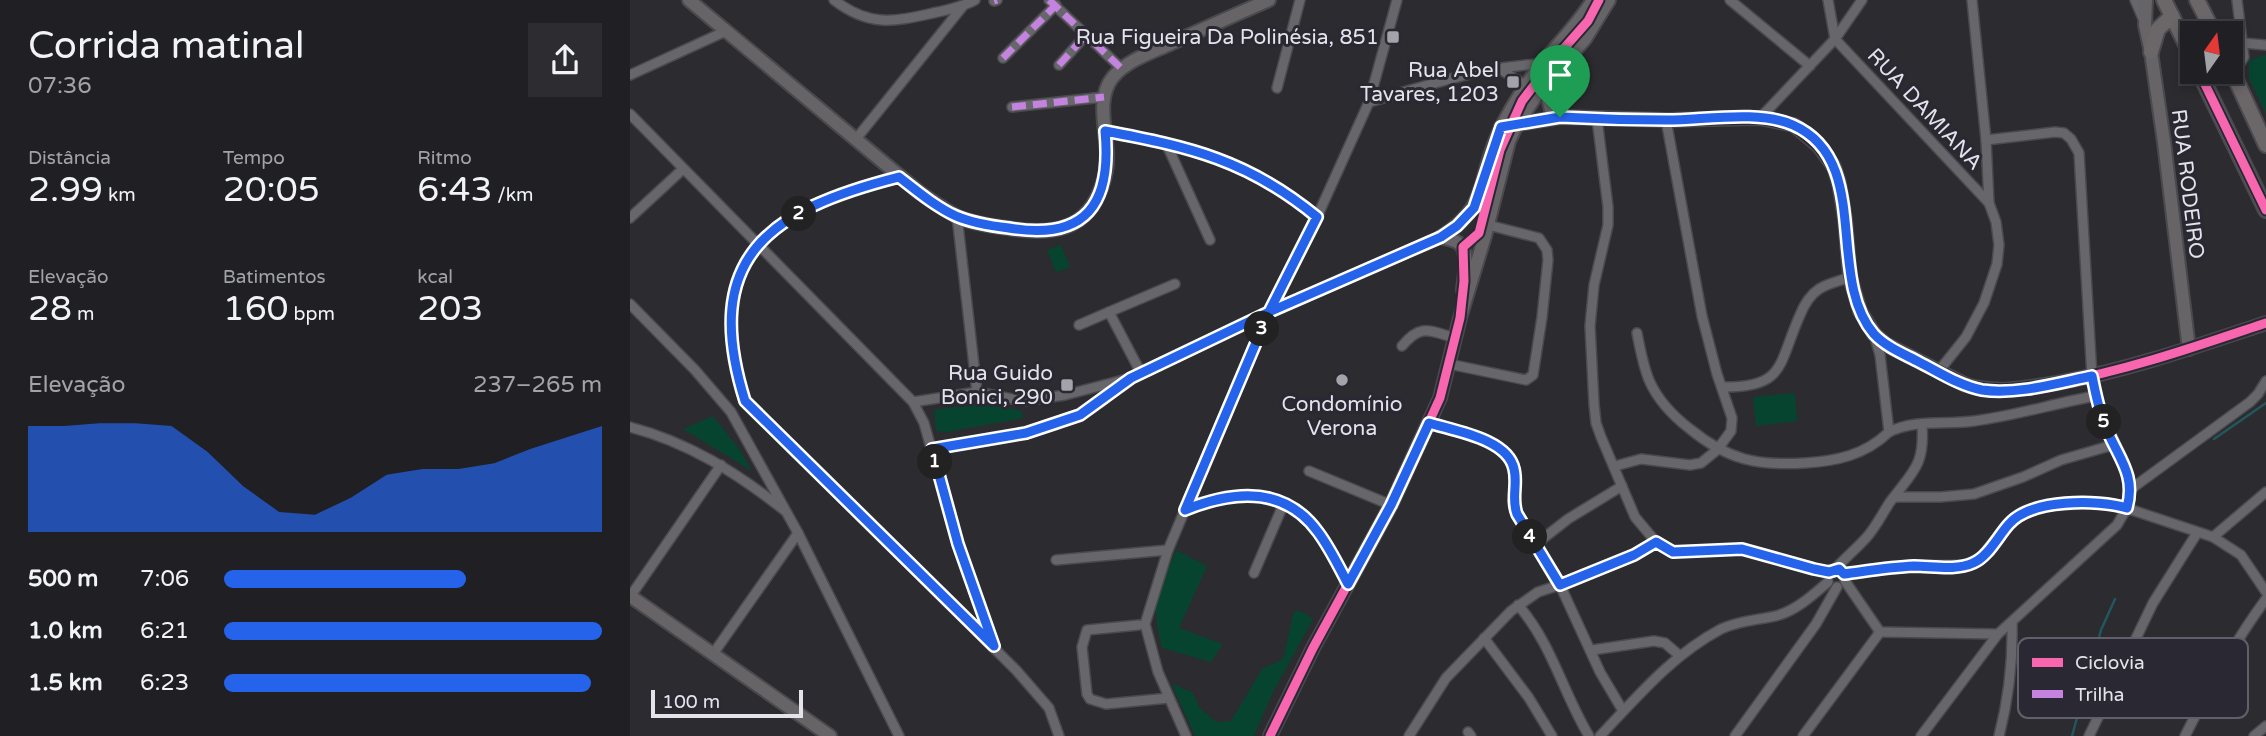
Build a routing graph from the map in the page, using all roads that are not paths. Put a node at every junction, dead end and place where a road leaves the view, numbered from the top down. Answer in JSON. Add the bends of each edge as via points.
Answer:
{"nodes":[{"id":1,"x":689,"y":0,"type":"edge"},
{"id":2,"x":834,"y":0,"type":"edge"},
{"id":3,"x":975,"y":0,"type":"edge"},
{"id":4,"x":1269,"y":0,"type":"edge"},
{"id":5,"x":1300,"y":0,"type":"edge"},
{"id":6,"x":1397,"y":0,"type":"edge"},
{"id":7,"x":1592,"y":0,"type":"edge"},
{"id":8,"x":1609,"y":0,"type":"edge"},
{"id":9,"x":1730,"y":0,"type":"edge"},
{"id":10,"x":1828,"y":0,"type":"edge"},
{"id":11,"x":1862,"y":0,"type":"edge"},
{"id":12,"x":1972,"y":0,"type":"edge"},
{"id":13,"x":2134,"y":0,"type":"edge"},
{"id":14,"x":2146,"y":0,"type":"edge"},
{"id":15,"x":2164,"y":0,"type":"edge"},
{"id":16,"x":2237,"y":0,"type":"edge"},
{"id":17,"x":2201,"y":1,"type":"edge"},
{"id":18,"x":1053,"y":3,"type":"edge"},
{"id":19,"x":963,"y":6,"type":"junction"},
{"id":20,"x":2172,"y":16,"type":"junction"},
{"id":21,"x":2209,"y":21,"type":"edge"},
{"id":22,"x":2240,"y":21,"type":"edge"},
{"id":23,"x":2145,"y":25,"type":"junction"},
{"id":24,"x":726,"y":31,"type":"junction"},
{"id":25,"x":2180,"y":32,"type":"edge"},
{"id":26,"x":1086,"y":35,"type":"junction"},
{"id":27,"x":1835,"y":39,"type":"junction"},
{"id":28,"x":2244,"y":43,"type":"edge"},
{"id":29,"x":2266,"y":45,"type":"edge"},
{"id":30,"x":2151,"y":52,"type":"junction"},
{"id":31,"x":1003,"y":58,"type":"dead end"},
{"id":32,"x":1543,"y":63,"type":"junction"},
{"id":33,"x":1564,"y":64,"type":"junction"},
{"id":34,"x":1059,"y":65,"type":"dead end"},
{"id":35,"x":1810,"y":66,"type":"junction"},
{"id":36,"x":1497,"y":67,"type":"junction"},
{"id":37,"x":1122,"y":69,"type":"junction"},
{"id":38,"x":630,"y":75,"type":"edge"},
{"id":39,"x":2205,"y":84,"type":"edge"},
{"id":40,"x":2238,"y":84,"type":"edge"},
{"id":41,"x":1526,"y":86,"type":"junction"},
{"id":42,"x":1544,"y":86,"type":"junction"},
{"id":43,"x":1277,"y":88,"type":"dead end"},
{"id":44,"x":1104,"y":97,"type":"junction"},
{"id":45,"x":1368,"y":102,"type":"junction"},
{"id":46,"x":1012,"y":107,"type":"dead end"},
{"id":47,"x":630,"y":114,"type":"edge"},
{"id":48,"x":1560,"y":117,"type":"junction"},
{"id":49,"x":1760,"y":118,"type":"junction"},
{"id":50,"x":1597,"y":119,"type":"junction"},
{"id":51,"x":1666,"y":120,"type":"junction"},
{"id":52,"x":1517,"y":124,"type":"junction"},
{"id":53,"x":1501,"y":127,"type":"junction"},
{"id":54,"x":1105,"y":131,"type":"junction"},
{"id":55,"x":856,"y":139,"type":"junction"},
{"id":56,"x":1986,"y":140,"type":"junction"},
{"id":57,"x":1166,"y":143,"type":"junction"},
{"id":58,"x":2266,"y":145,"type":"edge"},
{"id":59,"x":683,"y":169,"type":"junction"},
{"id":60,"x":899,"y":177,"type":"junction"},
{"id":61,"x":1989,"y":203,"type":"junction"},
{"id":62,"x":2266,"y":210,"type":"edge"},
{"id":63,"x":957,"y":216,"type":"junction"},
{"id":64,"x":1317,"y":217,"type":"junction"},
{"id":65,"x":630,"y":218,"type":"edge"},
{"id":66,"x":1488,"y":225,"type":"junction"},
{"id":67,"x":1441,"y":237,"type":"junction"},
{"id":68,"x":1210,"y":240,"type":"dead end"},
{"id":69,"x":757,"y":244,"type":"junction"},
{"id":70,"x":1850,"y":277,"type":"junction"},
{"id":71,"x":1175,"y":284,"type":"dead end"},
{"id":72,"x":630,"y":304,"type":"edge"},
{"id":73,"x":1109,"y":312,"type":"junction"},
{"id":74,"x":1269,"y":312,"type":"junction"},
{"id":75,"x":1460,"y":318,"type":"junction"},
{"id":76,"x":2266,"y":323,"type":"edge"},
{"id":77,"x":1079,"y":325,"type":"dead end"},
{"id":78,"x":1637,"y":333,"type":"dead end"},
{"id":79,"x":1874,"y":334,"type":"junction"},
{"id":80,"x":1455,"y":338,"type":"junction"},
{"id":81,"x":1402,"y":346,"type":"dead end"},
{"id":82,"x":2189,"y":349,"type":"junction"},
{"id":83,"x":1449,"y":365,"type":"junction"},
{"id":84,"x":1938,"y":372,"type":"junction"},
{"id":85,"x":1141,"y":373,"type":"junction"},
{"id":86,"x":2092,"y":376,"type":"junction"},
{"id":87,"x":1131,"y":378,"type":"junction"},
{"id":88,"x":2266,"y":381,"type":"edge"},
{"id":89,"x":1722,"y":387,"type":"junction"},
{"id":90,"x":977,"y":392,"type":"junction"},
{"id":91,"x":2096,"y":396,"type":"junction"},
{"id":92,"x":745,"y":401,"type":"junction"},
{"id":93,"x":913,"y":402,"type":"junction"},
{"id":94,"x":731,"y":412,"type":"junction"},
{"id":95,"x":1429,"y":423,"type":"junction"},
{"id":96,"x":1922,"y":424,"type":"junction"},
{"id":97,"x":630,"y":427,"type":"edge"},
{"id":98,"x":1889,"y":432,"type":"junction"},
{"id":99,"x":2113,"y":444,"type":"junction"},
{"id":100,"x":932,"y":449,"type":"junction"},
{"id":101,"x":1717,"y":450,"type":"junction"},
{"id":102,"x":721,"y":465,"type":"junction"},
{"id":103,"x":1615,"y":466,"type":"junction"},
{"id":104,"x":1310,"y":471,"type":"dead end"},
{"id":105,"x":1622,"y":486,"type":"junction"},
{"id":106,"x":2131,"y":489,"type":"junction"},
{"id":107,"x":2266,"y":492,"type":"edge"},
{"id":108,"x":1894,"y":497,"type":"junction"},
{"id":109,"x":1284,"y":503,"type":"junction"},
{"id":110,"x":1391,"y":505,"type":"junction"},
{"id":111,"x":2127,"y":508,"type":"junction"},
{"id":112,"x":1185,"y":510,"type":"junction"},
{"id":113,"x":788,"y":513,"type":"junction"},
{"id":114,"x":798,"y":533,"type":"junction"},
{"id":115,"x":2197,"y":533,"type":"junction"},
{"id":116,"x":2213,"y":537,"type":"junction"},
{"id":117,"x":1656,"y":542,"type":"junction"},
{"id":118,"x":1536,"y":544,"type":"junction"},
{"id":119,"x":1168,"y":550,"type":"junction"},
{"id":120,"x":1056,"y":560,"type":"dead end"},
{"id":121,"x":1254,"y":573,"type":"dead end"},
{"id":122,"x":1836,"y":577,"type":"junction"},
{"id":123,"x":1348,"y":584,"type":"junction"},
{"id":124,"x":1560,"y":585,"type":"junction"},
{"id":125,"x":2266,"y":592,"type":"edge"},
{"id":126,"x":630,"y":596,"type":"edge"},
{"id":127,"x":2266,"y":599,"type":"edge"},
{"id":128,"x":1518,"y":605,"type":"junction"},
{"id":129,"x":2012,"y":622,"type":"junction"},
{"id":130,"x":1139,"y":625,"type":"dead end"},
{"id":131,"x":1880,"y":632,"type":"junction"},
{"id":132,"x":1998,"y":635,"type":"junction"},
{"id":133,"x":1484,"y":638,"type":"junction"},
{"id":134,"x":2136,"y":638,"type":"edge"},
{"id":135,"x":2238,"y":638,"type":"edge"},
{"id":136,"x":994,"y":646,"type":"junction"},
{"id":137,"x":1592,"y":650,"type":"junction"},
{"id":138,"x":713,"y":653,"type":"junction"},
{"id":139,"x":1680,"y":656,"type":"junction"},
{"id":140,"x":1170,"y":698,"type":"junction"},
{"id":141,"x":1623,"y":711,"type":"junction"},
{"id":142,"x":2098,"y":718,"type":"edge"},
{"id":143,"x":2194,"y":718,"type":"edge"},
{"id":144,"x":2266,"y":726,"type":"edge"},
{"id":145,"x":830,"y":736,"type":"edge"},
{"id":146,"x":899,"y":736,"type":"edge"},
{"id":147,"x":1059,"y":736,"type":"edge"},
{"id":148,"x":1186,"y":736,"type":"edge"},
{"id":149,"x":1270,"y":736,"type":"edge"},
{"id":150,"x":1409,"y":736,"type":"edge"},
{"id":151,"x":1552,"y":736,"type":"edge"},
{"id":152,"x":1589,"y":736,"type":"edge"},
{"id":153,"x":1600,"y":736,"type":"edge"},
{"id":154,"x":1735,"y":736,"type":"edge"},
{"id":155,"x":1802,"y":736,"type":"edge"},
{"id":156,"x":1921,"y":736,"type":"edge"},
{"id":157,"x":1999,"y":736,"type":"edge"},
{"id":158,"x":2089,"y":736,"type":"edge"},
{"id":159,"x":2185,"y":736,"type":"edge"},
{"id":160,"x":2254,"y":736,"type":"edge"}],
"edges":[{"from":1,"to":24,"type":"street"},
{"from":2,"to":19,"type":"street","via":[[858,15],[885,22]]},
{"from":3,"to":19,"type":"street"},
{"from":4,"to":37,"type":"street"},
{"from":5,"to":43,"type":"street"},
{"from":6,"to":45,"type":"street"},
{"from":7,"to":32,"type":"street"},
{"from":8,"to":33,"type":"street"},
{"from":9,"to":35,"type":"street"},
{"from":10,"to":27,"type":"street"},
{"from":11,"to":27,"type":"street"},
{"from":12,"to":56,"type":"street"},
{"from":13,"to":23,"type":"street","name":"RUA RODEIRO"},
{"from":14,"to":23,"type":"street","name":"RUA RODEIRO"},
{"from":15,"to":20,"type":"main road"},
{"from":16,"to":22,"type":"street"},
{"from":17,"to":21,"type":"main road"},
{"from":18,"to":26,"type":"street"},
{"from":18,"to":31,"type":"street"},
{"from":19,"to":55,"type":"street"},
{"from":20,"to":25,"type":"main road"},
{"from":20,"to":30,"type":"main road","via":[[2158,29]]},
{"from":23,"to":30,"type":"street","name":"RUA RODEIRO"},
{"from":24,"to":38,"type":"street"},
{"from":24,"to":55,"type":"street"},
{"from":26,"to":34,"type":"street"},
{"from":26,"to":37,"type":"street"},
{"from":27,"to":35,"type":"street"},
{"from":27,"to":61,"type":"street","name":"RUA DAMIANA"},
{"from":28,"to":29,"type":"street"},
{"from":30,"to":82,"type":"street","name":"RUA RODEIRO"},
{"from":32,"to":33,"type":"street"},
{"from":32,"to":36,"type":"street"},
{"from":32,"to":41,"type":"street"},
{"from":33,"to":42,"type":"street"},
{"from":35,"to":49,"type":"street"},
{"from":36,"to":41,"type":"street"},
{"from":36,"to":45,"type":"street"},
{"from":37,"to":44,"type":"street"},
{"from":39,"to":62,"type":"main road"},
{"from":40,"to":58,"type":"main road"},
{"from":41,"to":53,"type":"street"},
{"from":42,"to":48,"type":"street","via":[[1551,108]]},
{"from":42,"to":52,"type":"street"},
{"from":44,"to":46,"type":"street"},
{"from":44,"to":54,"type":"street"},
{"from":45,"to":64,"type":"street"},
{"from":47,"to":59,"type":"street"},
{"from":48,"to":50,"type":"street"},
{"from":48,"to":52,"type":"street"},
{"from":49,"to":51,"type":"street"},
{"from":49,"to":70,"type":"street","via":[[1794,125],[1827,155],[1839,183]]},
{"from":50,"to":51,"type":"street"},
{"from":50,"to":103,"type":"street","via":[[1608,225],[1592,297],[1594,404],[1596,423]]},
{"from":51,"to":89,"type":"street","via":[[1702,316]]},
{"from":52,"to":53,"type":"street"},
{"from":52,"to":66,"type":"street"},
{"from":53,"to":67,"type":"street","via":[[1474,208]]},
{"from":54,"to":57,"type":"street"},
{"from":54,"to":63,"type":"street","via":[[1106,169],[1084,218],[1066,228],[1038,232]]},
{"from":55,"to":60,"type":"street"},
{"from":56,"to":61,"type":"street"},
{"from":56,"to":86,"type":"street","via":[[2055,132],[2076,145]]},
{"from":57,"to":64,"type":"street","via":[[1259,176]]},
{"from":57,"to":68,"type":"street"},
{"from":59,"to":65,"type":"street"},
{"from":59,"to":69,"type":"street"},
{"from":60,"to":63,"type":"street"},
{"from":60,"to":69,"type":"street","via":[[854,189],[805,210]]},
{"from":61,"to":84,"type":"street","via":[[1999,245],[1993,279],[1966,337]]},
{"from":63,"to":90,"type":"street"},
{"from":64,"to":74,"type":"street"},
{"from":66,"to":75,"type":"street"},
{"from":66,"to":83,"type":"street","via":[[1538,238],[1547,250],[1533,375],[1526,380]]},
{"from":67,"to":74,"type":"street"},
{"from":67,"to":75,"type":"street","via":[[1463,247]]},
{"from":69,"to":92,"type":"street","via":[[739,275],[731,313],[735,371]]},
{"from":69,"to":93,"type":"street"},
{"from":70,"to":79,"type":"street","via":[[1860,311]]},
{"from":70,"to":89,"type":"street","via":[[1820,288],[1809,299],[1783,360],[1770,378],[1743,387]]},
{"from":71,"to":73,"type":"street"},
{"from":72,"to":94,"type":"street"},
{"from":73,"to":77,"type":"street"},
{"from":73,"to":85,"type":"street"},
{"from":74,"to":85,"type":"street"},
{"from":74,"to":112,"type":"street"},
{"from":75,"to":80,"type":"street"},
{"from":76,"to":82,"type":"street"},
{"from":78,"to":101,"type":"street","via":[[1644,367],[1657,396],[1680,422]]},
{"from":79,"to":84,"type":"street"},
{"from":79,"to":98,"type":"street"},
{"from":80,"to":81,"type":"street","via":[[1418,330]]},
{"from":80,"to":83,"type":"street"},
{"from":82,"to":86,"type":"street"},
{"from":83,"to":95,"type":"street"},
{"from":84,"to":86,"type":"street","via":[[1966,386],[1996,391]]},
{"from":85,"to":87,"type":"street"},
{"from":86,"to":91,"type":"street"},
{"from":87,"to":90,"type":"street","via":[[1023,401]]},
{"from":87,"to":100,"type":"street","via":[[1080,415],[1054,425]]},
{"from":88,"to":106,"type":"street","via":[[2250,402]]},
{"from":89,"to":101,"type":"street","via":[[1732,424],[1728,438]]},
{"from":90,"to":93,"type":"street"},
{"from":91,"to":96,"type":"street","via":[[1957,424]]},
{"from":91,"to":99,"type":"street"},
{"from":92,"to":94,"type":"street"},
{"from":92,"to":136,"type":"street"},
{"from":93,"to":100,"type":"street"},
{"from":94,"to":113,"type":"street"},
{"from":95,"to":110,"type":"street"},
{"from":95,"to":118,"type":"street","via":[[1487,441],[1507,455],[1515,470],[1515,508]]},
{"from":96,"to":98,"type":"street"},
{"from":96,"to":108,"type":"street","via":[[1917,466]]},
{"from":97,"to":102,"type":"street","via":[[679,443]]},
{"from":98,"to":101,"type":"street","via":[[1871,447],[1824,461],[1764,463]]},
{"from":99,"to":106,"type":"street"},
{"from":99,"to":108,"type":"street","via":[[1974,494]]},
{"from":100,"to":136,"type":"street","via":[[958,544]]},
{"from":101,"to":103,"type":"street","via":[[1696,464],[1641,459]]},
{"from":102,"to":113,"type":"street"},
{"from":102,"to":126,"type":"street"},
{"from":103,"to":105,"type":"street"},
{"from":104,"to":110,"type":"street"},
{"from":105,"to":117,"type":"street","via":[[1635,517]]},
{"from":105,"to":118,"type":"street"},
{"from":106,"to":111,"type":"street"},
{"from":107,"to":116,"type":"street"},
{"from":108,"to":122,"type":"street"},
{"from":109,"to":112,"type":"street","via":[[1258,495],[1232,495]]},
{"from":109,"to":121,"type":"street"},
{"from":109,"to":123,"type":"street","via":[[1318,531]]},
{"from":110,"to":123,"type":"street"},
{"from":111,"to":115,"type":"street"},
{"from":111,"to":122,"type":"street","via":[[2091,503],[2034,508],[2010,522],[1975,563]]},
{"from":111,"to":129,"type":"street","via":[[2108,534]]},
{"from":112,"to":119,"type":"street"},
{"from":113,"to":114,"type":"street"},
{"from":114,"to":138,"type":"street"},
{"from":114,"to":146,"type":"street"},
{"from":115,"to":116,"type":"street"},
{"from":115,"to":134,"type":"street"},
{"from":116,"to":125,"type":"street","via":[[2241,555]]},
{"from":117,"to":122,"type":"street","via":[[1685,553],[1742,549]]},
{"from":117,"to":124,"type":"street"},
{"from":118,"to":124,"type":"street"},
{"from":119,"to":120,"type":"street"},
{"from":119,"to":140,"type":"street","via":[[1145,625]]},
{"from":122,"to":131,"type":"street"},
{"from":122,"to":139,"type":"street","via":[[1780,615],[1726,627]]},
{"from":122,"to":154,"type":"street","via":[[1822,616]]},
{"from":123,"to":149,"type":"street"},
{"from":124,"to":128,"type":"street"},
{"from":124,"to":137,"type":"street"},
{"from":126,"to":138,"type":"street"},
{"from":127,"to":135,"type":"street"},
{"from":128,"to":133,"type":"street"},
{"from":128,"to":152,"type":"street","via":[[1539,632]]},
{"from":129,"to":132,"type":"street"},
{"from":129,"to":157,"type":"street","via":[[2012,671]]},
{"from":130,"to":140,"type":"street","via":[[1091,628],[1085,634],[1087,694],[1106,704]]},
{"from":131,"to":132,"type":"street"},
{"from":131,"to":155,"type":"street"},
{"from":132,"to":156,"type":"street"},
{"from":133,"to":150,"type":"street","via":[[1446,678]]},
{"from":133,"to":151,"type":"street"},
{"from":136,"to":147,"type":"street","via":[[1043,700]]},
{"from":137,"to":139,"type":"street","via":[[1654,641],[1665,643]]},
{"from":137,"to":141,"type":"street"},
{"from":138,"to":145,"type":"street"},
{"from":139,"to":141,"type":"street"},
{"from":140,"to":148,"type":"street"},
{"from":141,"to":153,"type":"street"},
{"from":142,"to":158,"type":"street"},
{"from":143,"to":159,"type":"street"},
{"from":144,"to":160,"type":"street"}]}
